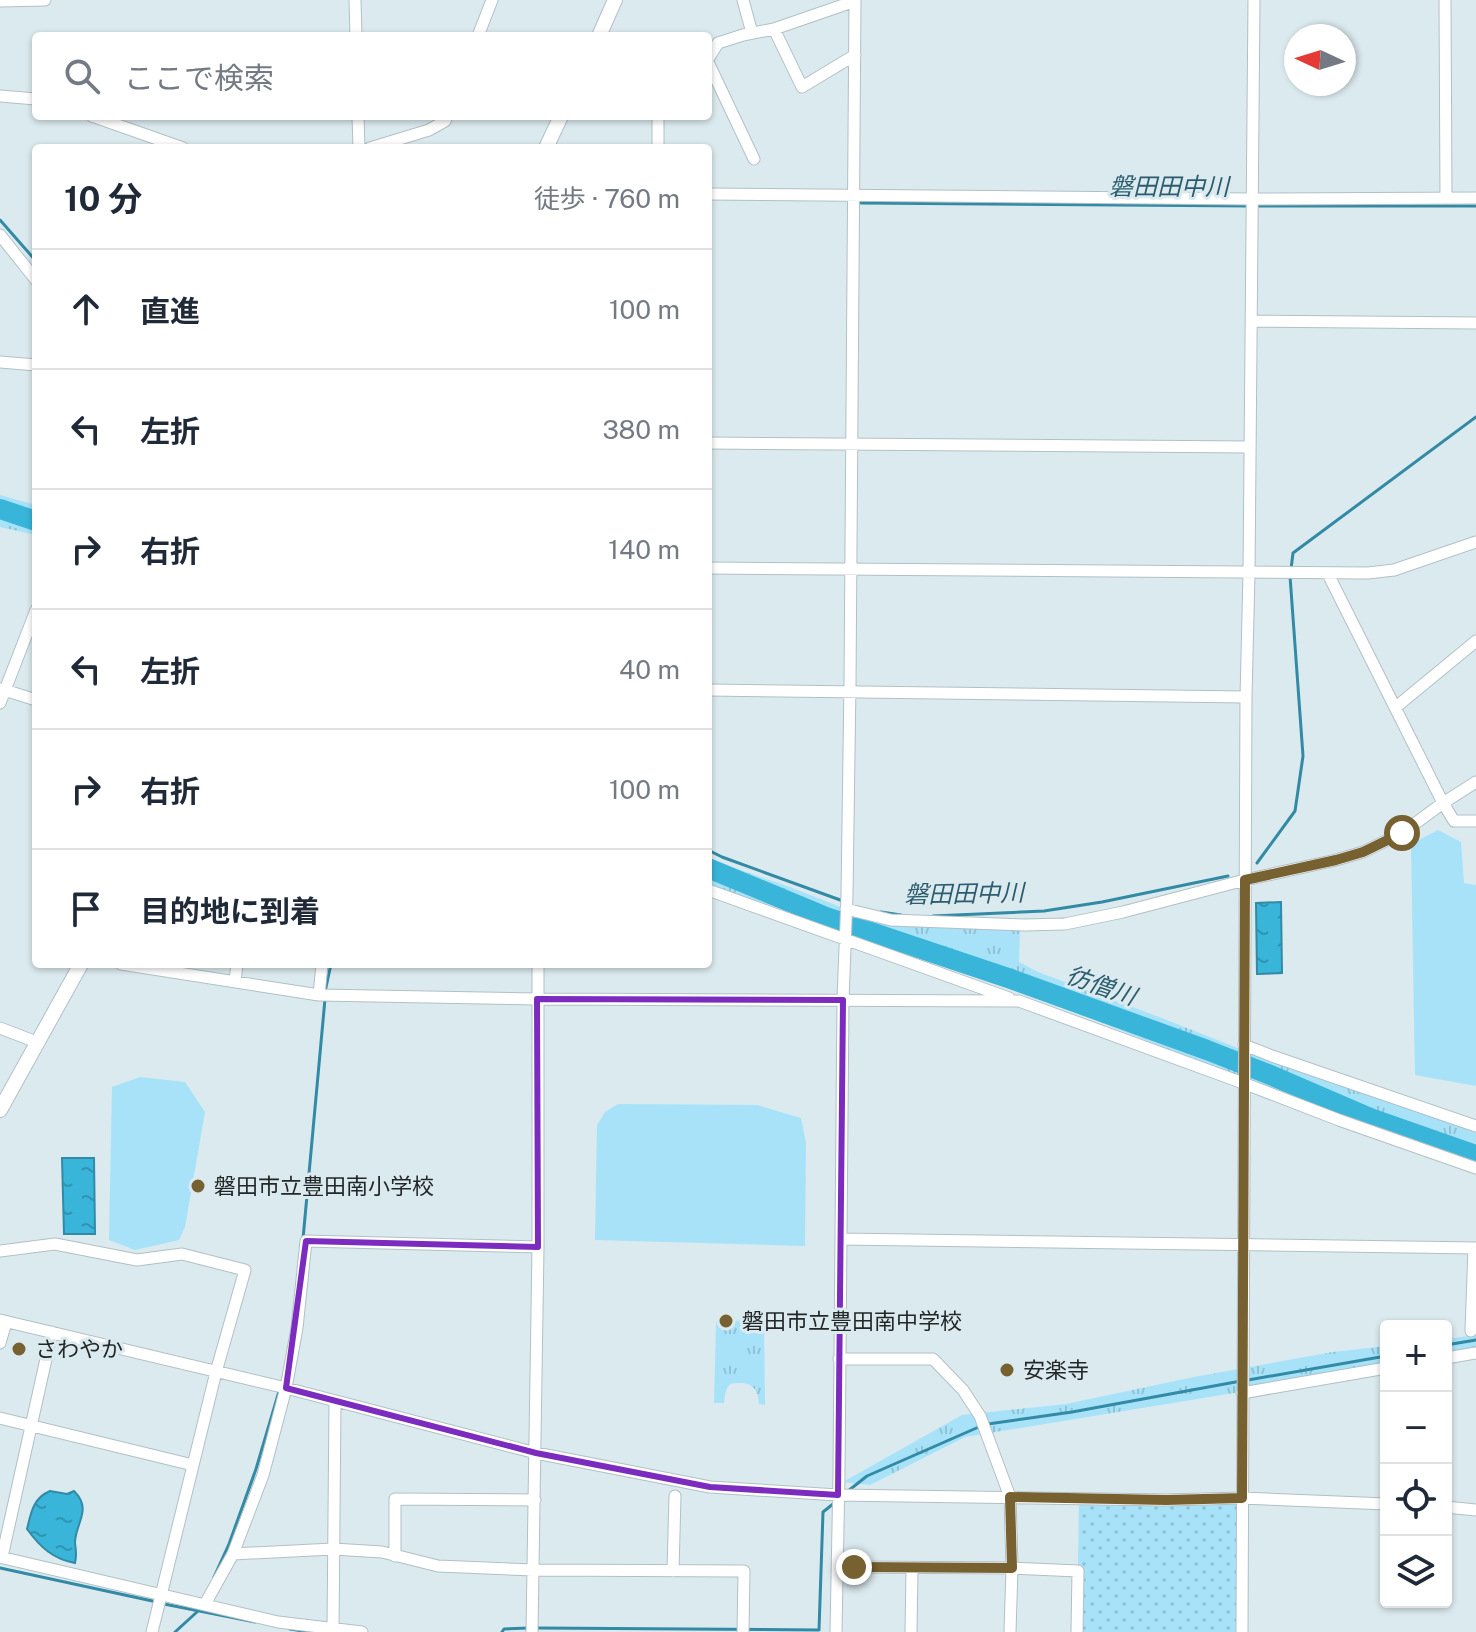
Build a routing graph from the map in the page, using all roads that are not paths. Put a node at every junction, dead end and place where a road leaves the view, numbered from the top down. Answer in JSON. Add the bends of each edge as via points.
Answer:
{"nodes":[{"id":1,"x":45,"y":0,"type":"edge"},
{"id":2,"x":355,"y":0,"type":"edge"},
{"id":3,"x":492,"y":0,"type":"edge"},
{"id":4,"x":615,"y":0,"type":"edge"},
{"id":5,"x":743,"y":0,"type":"edge"},
{"id":6,"x":855,"y":0,"type":"edge"},
{"id":7,"x":1254,"y":0,"type":"edge"},
{"id":8,"x":1445,"y":0,"type":"edge"},
{"id":9,"x":0,"y":1,"type":"edge"},
{"id":10,"x":774,"y":29,"type":"junction"},
{"id":11,"x":356,"y":32,"type":"edge"},
{"id":12,"x":480,"y":32,"type":"edge"},
{"id":13,"x":601,"y":32,"type":"edge"},
{"id":14,"x":752,"y":33,"type":"junction"},
{"id":15,"x":712,"y":54,"type":"edge"},
{"id":16,"x":855,"y":55,"type":"junction"},
{"id":17,"x":712,"y":70,"type":"edge"},
{"id":18,"x":0,"y":96,"type":"edge"},
{"id":19,"x":32,"y":99,"type":"edge"},
{"id":20,"x":103,"y":120,"type":"edge"},
{"id":21,"x":358,"y":120,"type":"edge"},
{"id":22,"x":445,"y":120,"type":"edge"},
{"id":23,"x":559,"y":120,"type":"edge"},
{"id":24,"x":658,"y":120,"type":"edge"},
{"id":25,"x":172,"y":144,"type":"edge"},
{"id":26,"x":359,"y":144,"type":"edge"},
{"id":27,"x":383,"y":144,"type":"edge"},
{"id":28,"x":548,"y":144,"type":"edge"},
{"id":29,"x":658,"y":144,"type":"edge"},
{"id":30,"x":754,"y":159,"type":"dead end"},
{"id":31,"x":712,"y":194,"type":"edge"},
{"id":32,"x":855,"y":197,"type":"junction"},
{"id":33,"x":1446,"y":198,"type":"junction"},
{"id":34,"x":1476,"y":198,"type":"edge"},
{"id":35,"x":1252,"y":199,"type":"junction"},
{"id":36,"x":0,"y":235,"type":"edge"},
{"id":37,"x":32,"y":275,"type":"edge"},
{"id":38,"x":1252,"y":321,"type":"junction"},
{"id":39,"x":1476,"y":323,"type":"edge"},
{"id":40,"x":0,"y":362,"type":"edge"},
{"id":41,"x":32,"y":365,"type":"edge"},
{"id":42,"x":712,"y":443,"type":"edge"},
{"id":43,"x":851,"y":444,"type":"junction"},
{"id":44,"x":1250,"y":447,"type":"junction"},
{"id":45,"x":1476,"y":542,"type":"edge"},
{"id":46,"x":712,"y":568,"type":"edge"},
{"id":47,"x":849,"y":569,"type":"junction"},
{"id":48,"x":1249,"y":573,"type":"junction"},
{"id":49,"x":1328,"y":574,"type":"junction"},
{"id":50,"x":32,"y":620,"type":"edge"},
{"id":51,"x":1476,"y":641,"type":"edge"},
{"id":52,"x":3,"y":689,"type":"edge"},
{"id":53,"x":712,"y":690,"type":"edge"},
{"id":54,"x":849,"y":691,"type":"junction"},
{"id":55,"x":1246,"y":697,"type":"junction"},
{"id":56,"x":32,"y":699,"type":"edge"},
{"id":57,"x":0,"y":703,"type":"edge"},
{"id":58,"x":1396,"y":707,"type":"junction"},
{"id":59,"x":1476,"y":782,"type":"edge"},
{"id":60,"x":1443,"y":803,"type":"junction"},
{"id":61,"x":1476,"y":821,"type":"edge"},
{"id":62,"x":1245,"y":880,"type":"junction"},
{"id":63,"x":712,"y":891,"type":"edge"},
{"id":64,"x":846,"y":909,"type":"junction"},
{"id":65,"x":845,"y":938,"type":"junction"},
{"id":66,"x":79,"y":968,"type":"edge"},
{"id":67,"x":148,"y":968,"type":"edge"},
{"id":68,"x":237,"y":968,"type":"edge"},
{"id":69,"x":322,"y":968,"type":"edge"},
{"id":70,"x":538,"y":968,"type":"edge"},
{"id":71,"x":235,"y":981,"type":"junction"},
{"id":72,"x":319,"y":995,"type":"junction"},
{"id":73,"x":537,"y":999,"type":"junction"},
{"id":74,"x":843,"y":1000,"type":"junction"},
{"id":75,"x":1019,"y":1001,"type":"junction"},
{"id":76,"x":0,"y":1028,"type":"edge"},
{"id":77,"x":39,"y":1043,"type":"junction"},
{"id":78,"x":1244,"y":1045,"type":"junction"},
{"id":79,"x":1243,"y":1083,"type":"junction"},
{"id":80,"x":0,"y":1110,"type":"edge"},
{"id":81,"x":1476,"y":1126,"type":"edge"},
{"id":82,"x":1476,"y":1168,"type":"edge"},
{"id":83,"x":841,"y":1239,"type":"junction"},
{"id":84,"x":1243,"y":1244,"type":"junction"},
{"id":85,"x":538,"y":1247,"type":"junction"},
{"id":86,"x":1475,"y":1248,"type":"edge"},
{"id":87,"x":0,"y":1251,"type":"edge"},
{"id":88,"x":3,"y":1321,"type":"edge"},
{"id":89,"x":1471,"y":1331,"type":"dead end"},
{"id":90,"x":52,"y":1332,"type":"junction"},
{"id":91,"x":0,"y":1343,"type":"edge"},
{"id":92,"x":1476,"y":1353,"type":"edge"},
{"id":93,"x":1452,"y":1357,"type":"edge"},
{"id":94,"x":839,"y":1359,"type":"junction"},
{"id":95,"x":1380,"y":1369,"type":"edge"},
{"id":96,"x":216,"y":1372,"type":"junction"},
{"id":97,"x":286,"y":1388,"type":"junction"},
{"id":98,"x":1242,"y":1393,"type":"junction"},
{"id":99,"x":335,"y":1401,"type":"junction"},
{"id":100,"x":0,"y":1418,"type":"edge"},
{"id":101,"x":31,"y":1426,"type":"junction"},
{"id":102,"x":536,"y":1453,"type":"junction"},
{"id":103,"x":193,"y":1465,"type":"junction"},
{"id":104,"x":838,"y":1495,"type":"junction"},
{"id":105,"x":675,"y":1496,"type":"dead end"},
{"id":106,"x":1010,"y":1497,"type":"junction"},
{"id":107,"x":1242,"y":1498,"type":"junction"},
{"id":108,"x":535,"y":1500,"type":"junction"},
{"id":109,"x":1380,"y":1504,"type":"edge"},
{"id":110,"x":1452,"y":1508,"type":"edge"},
{"id":111,"x":1476,"y":1510,"type":"edge"},
{"id":112,"x":333,"y":1549,"type":"junction"},
{"id":113,"x":233,"y":1554,"type":"junction"},
{"id":114,"x":395,"y":1556,"type":"junction"},
{"id":115,"x":1,"y":1557,"type":"edge"},
{"id":116,"x":854,"y":1567,"type":"dead end"},
{"id":117,"x":912,"y":1568,"type":"junction"},
{"id":118,"x":1012,"y":1568,"type":"junction"},
{"id":119,"x":533,"y":1570,"type":"junction"},
{"id":120,"x":673,"y":1571,"type":"junction"},
{"id":121,"x":160,"y":1594,"type":"junction"},
{"id":122,"x":205,"y":1604,"type":"junction"},
{"id":123,"x":333,"y":1630,"type":"edge"},
{"id":124,"x":152,"y":1632,"type":"edge"},
{"id":125,"x":362,"y":1632,"type":"edge"},
{"id":126,"x":532,"y":1632,"type":"edge"},
{"id":127,"x":743,"y":1632,"type":"edge"},
{"id":128,"x":836,"y":1632,"type":"edge"},
{"id":129,"x":911,"y":1632,"type":"edge"},
{"id":130,"x":1010,"y":1632,"type":"edge"},
{"id":131,"x":1077,"y":1632,"type":"edge"},
{"id":132,"x":1242,"y":1632,"type":"edge"}],
"edges":[{"from":1,"to":9,"type":"street"},
{"from":2,"to":11,"type":"street"},
{"from":3,"to":12,"type":"street"},
{"from":4,"to":13,"type":"main road"},
{"from":5,"to":14,"type":"street"},
{"from":6,"to":10,"type":"street"},
{"from":6,"to":16,"type":"street"},
{"from":7,"to":35,"type":"street"},
{"from":8,"to":33,"type":"street"},
{"from":10,"to":14,"type":"street"},
{"from":10,"to":16,"type":"street","via":[[802,87]]},
{"from":14,"to":15,"type":"street","via":[[718,43]]},
{"from":16,"to":32,"type":"street"},
{"from":17,"to":30,"type":"street"},
{"from":18,"to":19,"type":"street"},
{"from":20,"to":25,"type":"street"},
{"from":21,"to":26,"type":"street"},
{"from":22,"to":27,"type":"street"},
{"from":23,"to":28,"type":"main road"},
{"from":24,"to":29,"type":"street"},
{"from":31,"to":32,"type":"street"},
{"from":32,"to":35,"type":"street"},
{"from":32,"to":43,"type":"street"},
{"from":33,"to":34,"type":"street"},
{"from":33,"to":35,"type":"street"},
{"from":35,"to":38,"type":"street"},
{"from":36,"to":37,"type":"street"},
{"from":38,"to":39,"type":"street"},
{"from":38,"to":44,"type":"street"},
{"from":40,"to":41,"type":"street"},
{"from":42,"to":43,"type":"street"},
{"from":43,"to":44,"type":"street"},
{"from":43,"to":47,"type":"street"},
{"from":44,"to":48,"type":"street"},
{"from":45,"to":49,"type":"street","via":[[1394,570]]},
{"from":46,"to":47,"type":"street"},
{"from":47,"to":48,"type":"street"},
{"from":47,"to":54,"type":"street"},
{"from":48,"to":49,"type":"street"},
{"from":48,"to":55,"type":"street"},
{"from":49,"to":58,"type":"street"},
{"from":50,"to":52,"type":"street"},
{"from":51,"to":58,"type":"street"},
{"from":52,"to":56,"type":"street"},
{"from":52,"to":57,"type":"street"},
{"from":53,"to":54,"type":"street"},
{"from":54,"to":55,"type":"street"},
{"from":54,"to":64,"type":"street"},
{"from":55,"to":62,"type":"street"},
{"from":58,"to":60,"type":"street"},
{"from":59,"to":60,"type":"street"},
{"from":60,"to":61,"type":"street","via":[[1454,821]]},
{"from":60,"to":62,"type":"street","via":[[1402,833],[1363,852]]},
{"from":62,"to":64,"type":"street","via":[[1065,924],[891,920]]},
{"from":62,"to":78,"type":"street"},
{"from":63,"to":65,"type":"street"},
{"from":64,"to":65,"type":"street"},
{"from":65,"to":74,"type":"street"},
{"from":65,"to":75,"type":"street"},
{"from":66,"to":77,"type":"main road"},
{"from":67,"to":71,"type":"street"},
{"from":68,"to":71,"type":"street"},
{"from":69,"to":72,"type":"street"},
{"from":70,"to":73,"type":"street"},
{"from":71,"to":72,"type":"street"},
{"from":72,"to":73,"type":"street"},
{"from":73,"to":74,"type":"street"},
{"from":73,"to":85,"type":"street"},
{"from":74,"to":75,"type":"street"},
{"from":74,"to":83,"type":"street"},
{"from":75,"to":79,"type":"street"},
{"from":76,"to":77,"type":"street"},
{"from":77,"to":80,"type":"main road"},
{"from":78,"to":79,"type":"street"},
{"from":78,"to":81,"type":"street"},
{"from":79,"to":82,"type":"street"},
{"from":79,"to":84,"type":"street"},
{"from":83,"to":84,"type":"street"},
{"from":83,"to":94,"type":"street"},
{"from":84,"to":86,"type":"street"},
{"from":84,"to":98,"type":"street"},
{"from":85,"to":97,"type":"street","via":[[306,1241]]},
{"from":85,"to":102,"type":"street"},
{"from":86,"to":89,"type":"street"},
{"from":87,"to":96,"type":"street","via":[[55,1244],[137,1260],[182,1254],[245,1270]]},
{"from":88,"to":90,"type":"street"},
{"from":88,"to":91,"type":"street"},
{"from":90,"to":96,"type":"street"},
{"from":90,"to":101,"type":"street"},
{"from":92,"to":93,"type":"street"},
{"from":94,"to":104,"type":"street"},
{"from":94,"to":106,"type":"street","via":[[933,1359],[980,1416]]},
{"from":95,"to":98,"type":"street"},
{"from":96,"to":97,"type":"street"},
{"from":96,"to":103,"type":"street"},
{"from":97,"to":99,"type":"street"},
{"from":97,"to":113,"type":"street","via":[[263,1475]]},
{"from":98,"to":107,"type":"street"},
{"from":99,"to":102,"type":"street"},
{"from":99,"to":112,"type":"street"},
{"from":100,"to":101,"type":"street"},
{"from":101,"to":103,"type":"street"},
{"from":101,"to":115,"type":"street"},
{"from":102,"to":104,"type":"street","via":[[710,1487]]},
{"from":102,"to":108,"type":"street"},
{"from":103,"to":121,"type":"street"},
{"from":104,"to":106,"type":"street"},
{"from":104,"to":128,"type":"street"},
{"from":105,"to":120,"type":"street"},
{"from":106,"to":107,"type":"street"},
{"from":106,"to":118,"type":"street"},
{"from":107,"to":109,"type":"street"},
{"from":107,"to":132,"type":"street"},
{"from":108,"to":114,"type":"street","via":[[395,1499]]},
{"from":108,"to":119,"type":"street"},
{"from":110,"to":111,"type":"street"},
{"from":112,"to":113,"type":"street"},
{"from":112,"to":114,"type":"street"},
{"from":112,"to":123,"type":"street"},
{"from":113,"to":122,"type":"street"},
{"from":114,"to":119,"type":"street","via":[[438,1566]]},
{"from":115,"to":121,"type":"street"},
{"from":116,"to":117,"type":"street"},
{"from":117,"to":118,"type":"street"},
{"from":117,"to":129,"type":"street"},
{"from":118,"to":130,"type":"street"},
{"from":118,"to":131,"type":"street","via":[[1078,1571]]},
{"from":119,"to":120,"type":"street"},
{"from":119,"to":126,"type":"street"},
{"from":120,"to":127,"type":"street","via":[[744,1571]]},
{"from":121,"to":122,"type":"street"},
{"from":121,"to":124,"type":"street"},
{"from":122,"to":123,"type":"street"},
{"from":123,"to":125,"type":"street"}]}
